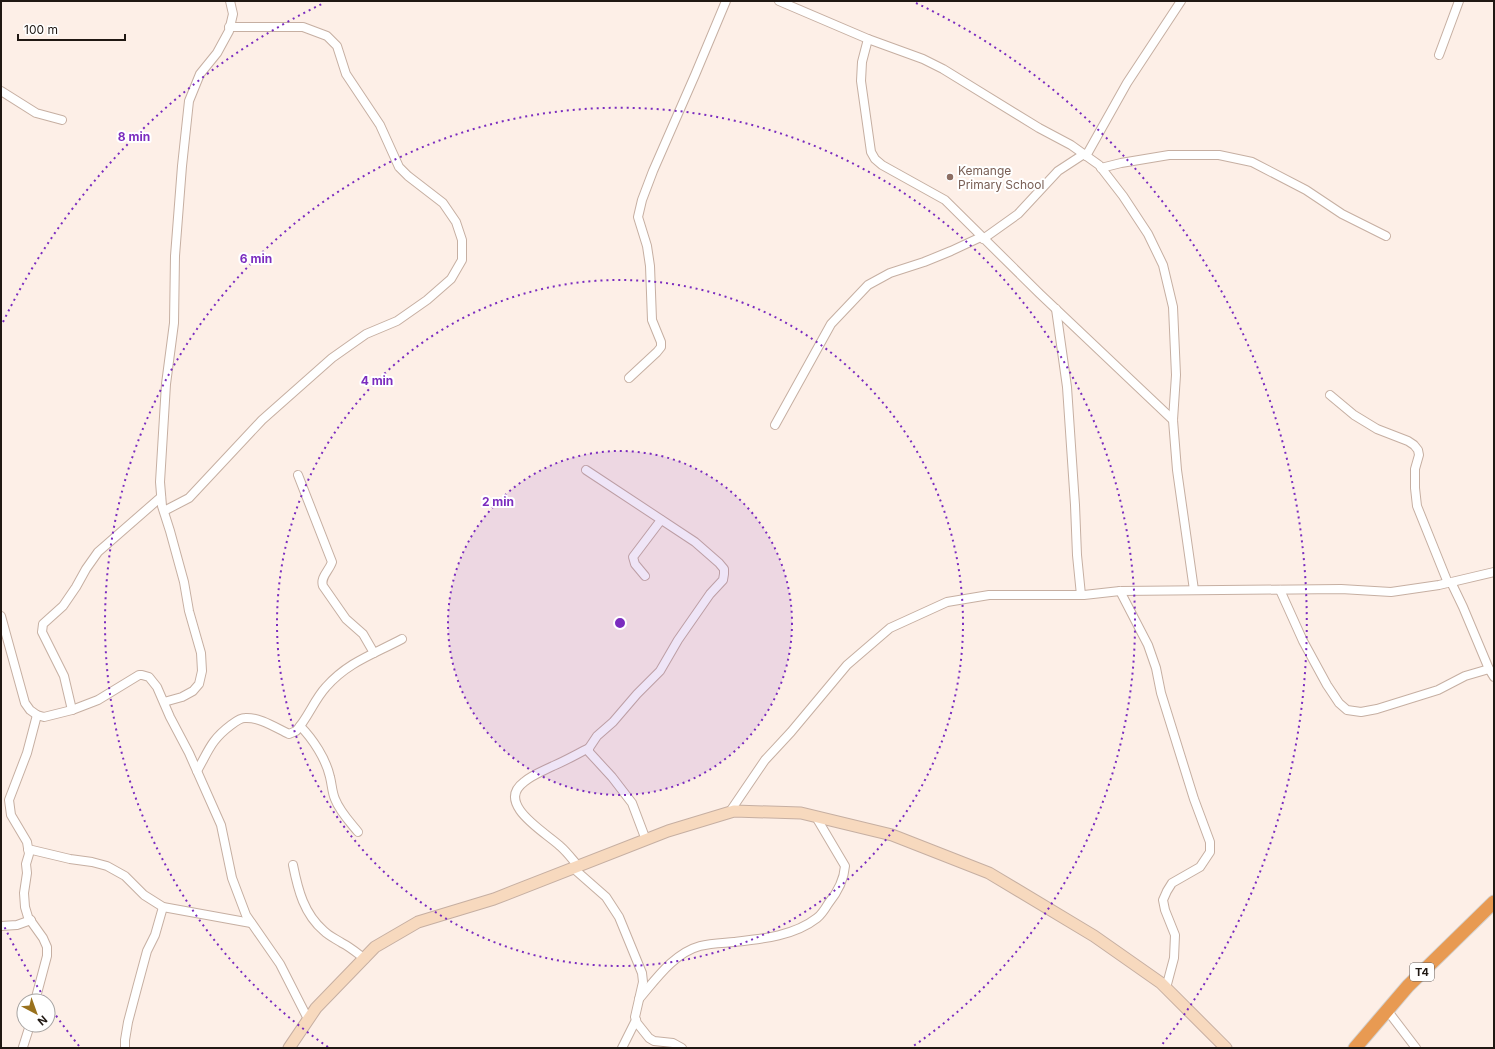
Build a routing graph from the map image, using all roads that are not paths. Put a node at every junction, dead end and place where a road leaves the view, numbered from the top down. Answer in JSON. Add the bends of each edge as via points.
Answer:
{"nodes":[{"id":1,"x":230,"y":1,"type":"edge"},
{"id":2,"x":726,"y":1,"type":"edge"},
{"id":3,"x":779,"y":1,"type":"edge"},
{"id":4,"x":1181,"y":1,"type":"edge"},
{"id":5,"x":1459,"y":1,"type":"edge"},
{"id":6,"x":229,"y":27,"type":"junction"},
{"id":7,"x":868,"y":39,"type":"junction"},
{"id":8,"x":1439,"y":55,"type":"dead end"},
{"id":9,"x":1,"y":91,"type":"edge"},
{"id":10,"x":62,"y":120,"type":"dead end"},
{"id":11,"x":1085,"y":155,"type":"junction"},
{"id":12,"x":1101,"y":168,"type":"junction"},
{"id":13,"x":1386,"y":236,"type":"dead end"},
{"id":14,"x":982,"y":238,"type":"junction"},
{"id":15,"x":1056,"y":309,"type":"junction"},
{"id":16,"x":629,"y":378,"type":"dead end"},
{"id":17,"x":1330,"y":396,"type":"dead end"},
{"id":18,"x":1173,"y":420,"type":"junction"},
{"id":19,"x":775,"y":426,"type":"dead end"},
{"id":20,"x":586,"y":470,"type":"dead end"},
{"id":21,"x":298,"y":475,"type":"dead end"},
{"id":22,"x":161,"y":498,"type":"junction"},
{"id":23,"x":164,"y":511,"type":"junction"},
{"id":24,"x":661,"y":520,"type":"junction"},
{"id":25,"x":1494,"y":572,"type":"edge"},
{"id":26,"x":646,"y":576,"type":"dead end"},
{"id":27,"x":1449,"y":583,"type":"junction"},
{"id":28,"x":1194,"y":590,"type":"junction"},
{"id":29,"x":1280,"y":590,"type":"junction"},
{"id":30,"x":1120,"y":591,"type":"junction"},
{"id":31,"x":1081,"y":595,"type":"junction"},
{"id":32,"x":1,"y":616,"type":"edge"},
{"id":33,"x":402,"y":639,"type":"dead end"},
{"id":34,"x":4,"y":644,"type":"edge"},
{"id":35,"x":374,"y":653,"type":"junction"},
{"id":36,"x":1489,"y":669,"type":"junction"},
{"id":37,"x":1494,"y":677,"type":"edge"},
{"id":38,"x":164,"y":702,"type":"junction"},
{"id":39,"x":72,"y":710,"type":"junction"},
{"id":40,"x":37,"y":715,"type":"junction"},
{"id":41,"x":300,"y":726,"type":"junction"},
{"id":42,"x":589,"y":748,"type":"junction"},
{"id":43,"x":197,"y":772,"type":"junction"},
{"id":44,"x":729,"y":813,"type":"junction"},
{"id":45,"x":816,"y":817,"type":"junction"},
{"id":46,"x":358,"y":832,"type":"dead end"},
{"id":47,"x":646,"y":840,"type":"junction"},
{"id":48,"x":28,"y":849,"type":"junction"},
{"id":49,"x":293,"y":865,"type":"dead end"},
{"id":50,"x":575,"y":867,"type":"junction"},
{"id":51,"x":1494,"y":902,"type":"edge"},
{"id":52,"x":163,"y":907,"type":"junction"},
{"id":53,"x":31,"y":920,"type":"junction"},
{"id":54,"x":251,"y":924,"type":"junction"},
{"id":55,"x":1,"y":926,"type":"edge"},
{"id":56,"x":365,"y":959,"type":"junction"},
{"id":57,"x":1166,"y":988,"type":"junction"},
{"id":58,"x":37,"y":993,"type":"edge"},
{"id":59,"x":639,"y":999,"type":"junction"},
{"id":60,"x":1387,"y":1010,"type":"junction"},
{"id":61,"x":308,"y":1019,"type":"junction"},
{"id":62,"x":636,"y":1020,"type":"junction"},
{"id":63,"x":27,"y":1033,"type":"edge"},
{"id":64,"x":23,"y":1047,"type":"dead end"},
{"id":65,"x":125,"y":1048,"type":"edge"},
{"id":66,"x":290,"y":1048,"type":"edge"},
{"id":67,"x":622,"y":1048,"type":"edge"},
{"id":68,"x":682,"y":1048,"type":"edge"},
{"id":69,"x":1226,"y":1048,"type":"edge"},
{"id":70,"x":1355,"y":1048,"type":"edge"},
{"id":71,"x":1416,"y":1048,"type":"edge"}],
"edges":[{"from":1,"to":6,"type":"street","via":[[233,14]]},
{"from":2,"to":16,"type":"street","via":[[642,200],[638,218],[650,266],[652,320],[661,347]]},
{"from":3,"to":7,"type":"street"},
{"from":4,"to":11,"type":"street","via":[[1127,83]]},
{"from":5,"to":8,"type":"street"},
{"from":6,"to":22,"type":"street","via":[[217,53],[200,74],[189,101],[176,248],[174,323],[166,384]]},
{"from":6,"to":23,"type":"street","via":[[303,27],[326,36],[336,46],[346,74],[380,126],[398,166],[443,203],[456,222],[462,240],[462,260],[451,280],[427,300],[398,320],[366,334],[332,358],[262,420],[189,498]]},
{"from":7,"to":11,"type":"street","via":[[923,59]]},
{"from":7,"to":14,"type":"street","via":[[862,62],[861,81],[871,152],[875,160],[945,200]]},
{"from":9,"to":10,"type":"street","via":[[36,113]]},
{"from":11,"to":12,"type":"street"},
{"from":11,"to":14,"type":"street","via":[[1058,171],[1018,214]]},
{"from":12,"to":13,"type":"street","via":[[1169,155],[1219,155],[1252,162],[1306,190],[1342,214]]},
{"from":12,"to":18,"type":"street","via":[[1148,234],[1163,265],[1173,307],[1176,375]]},
{"from":14,"to":15,"type":"street"},
{"from":14,"to":19,"type":"street","via":[[868,284],[831,324]]},
{"from":15,"to":18,"type":"street"},
{"from":15,"to":31,"type":"street","via":[[1067,387]]},
{"from":17,"to":27,"type":"street","via":[[1365,422],[1414,444],[1418,450],[1415,469],[1417,506]]},
{"from":18,"to":28,"type":"street","via":[[1177,470]]},
{"from":20,"to":24,"type":"street"},
{"from":21,"to":35,"type":"street","via":[[332,562],[321,582],[346,619],[364,634]]},
{"from":22,"to":23,"type":"street"},
{"from":22,"to":39,"type":"street","via":[[98,552],[63,606],[43,624],[42,632],[64,676]]},
{"from":23,"to":38,"type":"street","via":[[201,653],[202,671],[199,684],[193,691]]},
{"from":24,"to":26,"type":"street","via":[[633,557],[635,564]]},
{"from":24,"to":42,"type":"street","via":[[695,542],[719,563],[724,569],[723,580],[692,619],[660,671],[597,736]]},
{"from":25,"to":27,"type":"street"},
{"from":27,"to":29,"type":"street","via":[[1391,592],[1340,589]]},
{"from":27,"to":36,"type":"street","via":[[1463,607]]},
{"from":28,"to":29,"type":"street"},
{"from":28,"to":30,"type":"street"},
{"from":29,"to":36,"type":"street","via":[[1303,641],[1327,685],[1347,710],[1361,712],[1377,709],[1438,690],[1465,676]]},
{"from":30,"to":31,"type":"street"},
{"from":30,"to":57,"type":"street","via":[[1148,645],[1194,799],[1210,842],[1210,852],[1200,867],[1172,883],[1164,900],[1165,910],[1175,935],[1174,958]]},
{"from":31,"to":44,"type":"street","via":[[989,595],[948,602],[890,628],[847,665],[765,760]]},
{"from":32,"to":34,"type":"street"},
{"from":33,"to":35,"type":"street"},
{"from":34,"to":40,"type":"street","via":[[25,703]]},
{"from":35,"to":41,"type":"street","via":[[345,668],[325,687]]},
{"from":36,"to":37,"type":"street"},
{"from":38,"to":39,"type":"street","via":[[158,687],[149,677],[142,675],[98,700]]},
{"from":38,"to":43,"type":"street"},
{"from":39,"to":40,"type":"street","via":[[44,717]]},
{"from":40,"to":48,"type":"street","via":[[27,753],[9,800],[11,815],[27,842]]},
{"from":41,"to":43,"type":"street","via":[[288,734],[253,719],[244,718],[235,722],[211,743]]},
{"from":41,"to":46,"type":"street","via":[[321,756],[341,811]]},
{"from":42,"to":47,"type":"street","via":[[589,752],[632,803]]},
{"from":42,"to":50,"type":"street","via":[[532,776],[522,783],[515,797],[517,807],[528,820],[560,846]]},
{"from":43,"to":54,"type":"street","via":[[221,825],[232,878]]},
{"from":44,"to":45,"type":"main road","via":[[801,813]]},
{"from":44,"to":47,"type":"main road"},
{"from":45,"to":57,"type":"main road","via":[[892,835],[989,873],[1094,936]]},
{"from":45,"to":59,"type":"street","via":[[845,866],[840,887],[818,918],[800,929],[758,940],[700,946],[679,957]]},
{"from":47,"to":50,"type":"main road"},
{"from":48,"to":52,"type":"street","via":[[107,866],[125,876],[144,895]]},
{"from":48,"to":53,"type":"street","via":[[24,893],[25,907]]},
{"from":49,"to":56,"type":"street","via":[[301,898],[314,922]]},
{"from":50,"to":56,"type":"main road","via":[[494,899],[418,922],[375,948]]},
{"from":50,"to":59,"type":"street","via":[[606,897],[619,917],[642,973],[644,982]]},
{"from":51,"to":60,"type":"highway","number":"T4"},
{"from":52,"to":54,"type":"street"},
{"from":52,"to":65,"type":"street","via":[[135,995]]},
{"from":53,"to":55,"type":"street","via":[[17,925]]},
{"from":53,"to":58,"type":"street","via":[[43,938],[47,952]]},
{"from":54,"to":61,"type":"street","via":[[280,964]]},
{"from":56,"to":61,"type":"main road"},
{"from":57,"to":69,"type":"main road"},
{"from":59,"to":62,"type":"street"},
{"from":60,"to":70,"type":"highway","number":"T4"},
{"from":60,"to":71,"type":"street"},
{"from":61,"to":66,"type":"main road"},
{"from":62,"to":67,"type":"street"},
{"from":62,"to":68,"type":"street","via":[[649,1038],[674,1043]]},
{"from":63,"to":64,"type":"street"}]}
